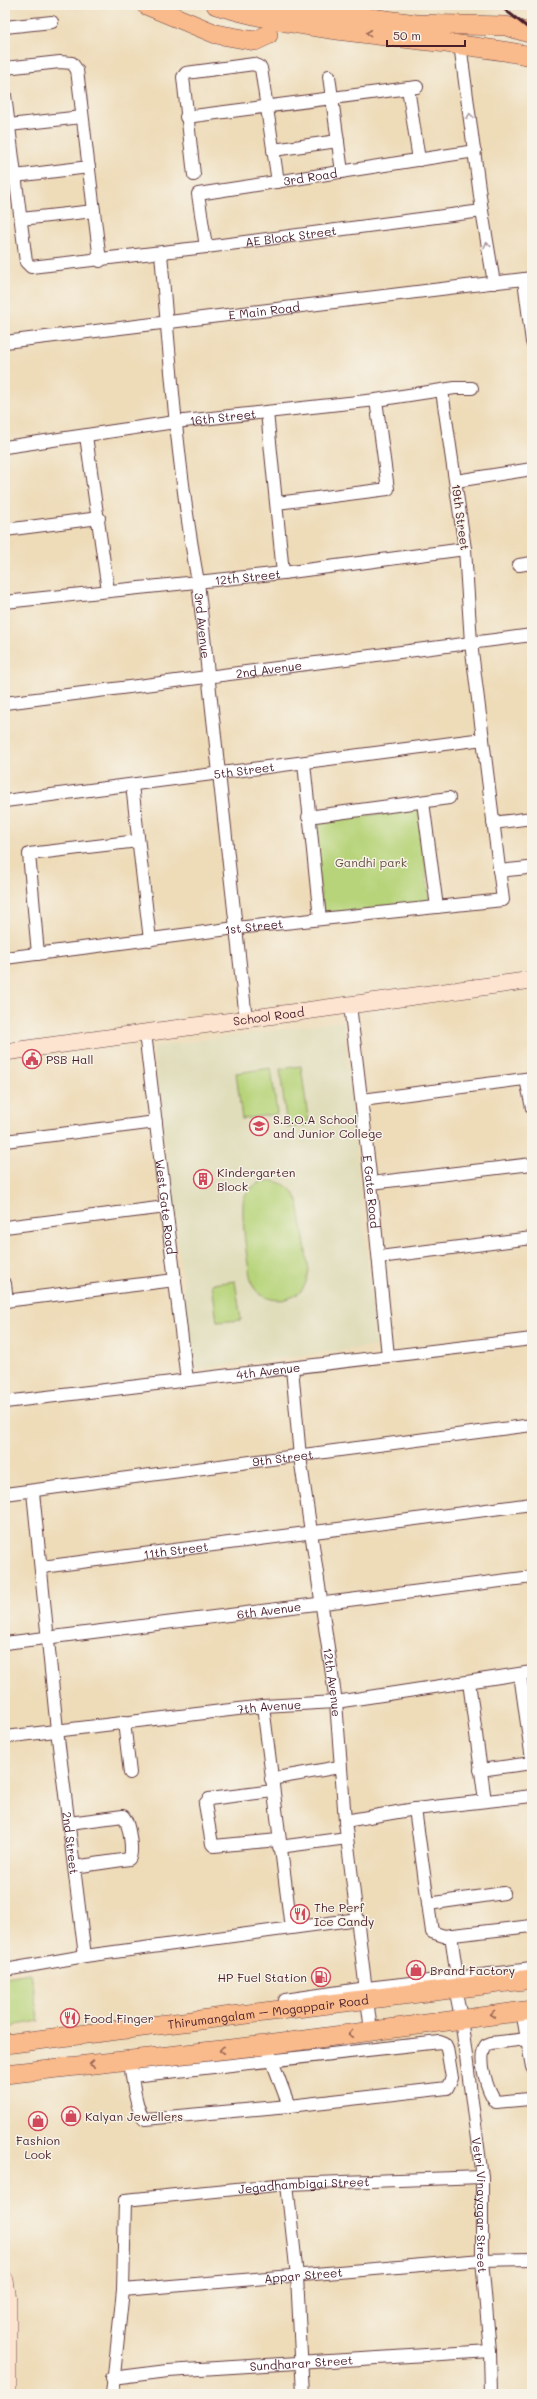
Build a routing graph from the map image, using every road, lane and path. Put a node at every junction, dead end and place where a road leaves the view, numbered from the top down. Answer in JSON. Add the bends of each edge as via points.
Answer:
{"nodes":[{"id":1,"x":146,"y":5,"type":"edge"},
{"id":2,"x":173,"y":5,"type":"edge"},
{"id":3,"x":216,"y":5,"type":"edge"},
{"id":4,"x":272,"y":5,"type":"edge"},
{"id":5,"x":335,"y":10,"type":"edge"},
{"id":6,"x":52,"y":22,"type":"dead end"},
{"id":7,"x":295,"y":25,"type":"junction"},
{"id":8,"x":5,"y":27,"type":"edge"},
{"id":9,"x":259,"y":33,"type":"junction"},
{"id":10,"x":532,"y":34,"type":"edge"},
{"id":11,"x":460,"y":44,"type":"junction"},
{"id":12,"x":532,"y":56,"type":"edge"},
{"id":13,"x":5,"y":68,"type":"edge"},
{"id":14,"x":329,"y":76,"type":"dead end"},
{"id":15,"x":5,"y":95,"type":"edge"},
{"id":16,"x":332,"y":97,"type":"junction"},
{"id":17,"x":267,"y":106,"type":"junction"},
{"id":18,"x":82,"y":117,"type":"junction"},
{"id":19,"x":186,"y":117,"type":"junction"},
{"id":20,"x":9,"y":125,"type":"junction"},
{"id":21,"x":338,"y":141,"type":"junction"},
{"id":22,"x":273,"y":150,"type":"junction"},
{"id":23,"x":475,"y":151,"type":"junction"},
{"id":24,"x":419,"y":160,"type":"junction"},
{"id":25,"x":89,"y":167,"type":"junction"},
{"id":26,"x":342,"y":172,"type":"junction"},
{"id":27,"x":194,"y":175,"type":"dead end"},
{"id":28,"x":15,"y":176,"type":"junction"},
{"id":29,"x":278,"y":182,"type":"junction"},
{"id":30,"x":94,"y":211,"type":"junction"},
{"id":31,"x":482,"y":211,"type":"junction"},
{"id":32,"x":21,"y":219,"type":"junction"},
{"id":33,"x":206,"y":248,"type":"junction"},
{"id":34,"x":162,"y":253,"type":"junction"},
{"id":35,"x":100,"y":261,"type":"junction"},
{"id":36,"x":528,"y":279,"type":"edge"},
{"id":37,"x":494,"y":283,"type":"junction"},
{"id":38,"x":167,"y":324,"type":"junction"},
{"id":39,"x":5,"y":342,"type":"edge"},
{"id":40,"x":532,"y":342,"type":"edge"},
{"id":41,"x":472,"y":388,"type":"dead end"},
{"id":42,"x":442,"y":391,"type":"junction"},
{"id":43,"x":376,"y":400,"type":"junction"},
{"id":44,"x":267,"y":412,"type":"junction"},
{"id":45,"x":175,"y":422,"type":"junction"},
{"id":46,"x":86,"y":436,"type":"junction"},
{"id":47,"x":5,"y":447,"type":"edge"},
{"id":48,"x":532,"y":469,"type":"edge"},
{"id":49,"x":456,"y":481,"type":"junction"},
{"id":50,"x":277,"y":503,"type":"junction"},
{"id":51,"x":99,"y":518,"type":"junction"},
{"id":52,"x":5,"y":530,"type":"edge"},
{"id":53,"x":465,"y":550,"type":"junction"},
{"id":54,"x":532,"y":563,"type":"edge"},
{"id":55,"x":520,"y":566,"type":"dead end"},
{"id":56,"x":283,"y":573,"type":"junction"},
{"id":57,"x":198,"y":582,"type":"junction"},
{"id":58,"x":108,"y":591,"type":"junction"},
{"id":59,"x":5,"y":602,"type":"edge"},
{"id":60,"x":532,"y":635,"type":"edge"},
{"id":61,"x":471,"y":643,"type":"junction"},
{"id":62,"x":208,"y":677,"type":"junction"},
{"id":63,"x":5,"y":703,"type":"edge"},
{"id":64,"x":483,"y":739,"type":"junction"},
{"id":65,"x":304,"y":763,"type":"junction"},
{"id":66,"x":219,"y":775,"type":"junction"},
{"id":67,"x":132,"y":785,"type":"junction"},
{"id":68,"x":449,"y":798,"type":"dead end"},
{"id":69,"x":5,"y":801,"type":"edge"},
{"id":70,"x":423,"y":802,"type":"junction"},
{"id":71,"x":308,"y":816,"type":"junction"},
{"id":72,"x":532,"y":818,"type":"edge"},
{"id":73,"x":494,"y":824,"type":"junction"},
{"id":74,"x":138,"y":841,"type":"junction"},
{"id":75,"x":528,"y":868,"type":"dead end"},
{"id":76,"x":499,"y":871,"type":"junction"},
{"id":77,"x":437,"y":907,"type":"junction"},
{"id":78,"x":320,"y":920,"type":"junction"},
{"id":79,"x":236,"y":928,"type":"junction"},
{"id":80,"x":150,"y":940,"type":"junction"},
{"id":81,"x":38,"y":954,"type":"junction"},
{"id":82,"x":5,"y":958,"type":"edge"},
{"id":83,"x":532,"y":980,"type":"edge"},
{"id":84,"x":350,"y":1005,"type":"junction"},
{"id":85,"x":246,"y":1019,"type":"junction"},
{"id":86,"x":145,"y":1033,"type":"junction"},
{"id":87,"x":5,"y":1052,"type":"edge"},
{"id":88,"x":529,"y":1078,"type":"edge"},
{"id":89,"x":362,"y":1100,"type":"junction"},
{"id":90,"x":532,"y":1108,"type":"edge"},
{"id":91,"x":156,"y":1122,"type":"junction"},
{"id":92,"x":5,"y":1141,"type":"edge"},
{"id":93,"x":532,"y":1164,"type":"edge"},
{"id":94,"x":371,"y":1183,"type":"junction"},
{"id":95,"x":166,"y":1207,"type":"junction"},
{"id":96,"x":5,"y":1227,"type":"edge"},
{"id":97,"x":532,"y":1238,"type":"edge"},
{"id":98,"x":379,"y":1256,"type":"junction"},
{"id":99,"x":175,"y":1280,"type":"junction"},
{"id":100,"x":5,"y":1284,"type":"edge"},
{"id":101,"x":6,"y":1301,"type":"edge"},
{"id":102,"x":532,"y":1339,"type":"edge"},
{"id":103,"x":388,"y":1356,"type":"junction"},
{"id":104,"x":292,"y":1368,"type":"junction"},
{"id":105,"x":187,"y":1380,"type":"junction"},
{"id":106,"x":5,"y":1402,"type":"edge"},
{"id":107,"x":532,"y":1425,"type":"edge"},
{"id":108,"x":300,"y":1457,"type":"junction"},
{"id":109,"x":33,"y":1492,"type":"junction"},
{"id":110,"x":5,"y":1494,"type":"edge"},
{"id":111,"x":532,"y":1504,"type":"edge"},
{"id":112,"x":311,"y":1533,"type":"junction"},
{"id":113,"x":42,"y":1566,"type":"junction"},
{"id":114,"x":532,"y":1577,"type":"edge"},
{"id":115,"x":321,"y":1605,"type":"junction"},
{"id":116,"x":49,"y":1638,"type":"junction"},
{"id":117,"x":5,"y":1643,"type":"edge"},
{"id":118,"x":532,"y":1672,"type":"edge"},
{"id":119,"x":520,"y":1674,"type":"junction"},
{"id":120,"x":468,"y":1682,"type":"junction"},
{"id":121,"x":336,"y":1702,"type":"junction"},
{"id":122,"x":263,"y":1706,"type":"junction"},
{"id":123,"x":529,"y":1721,"type":"edge"},
{"id":124,"x":124,"y":1722,"type":"junction"},
{"id":125,"x":57,"y":1730,"type":"junction"},
{"id":126,"x":5,"y":1736,"type":"edge"},
{"id":127,"x":532,"y":1760,"type":"edge"},
{"id":128,"x":532,"y":1763,"type":"edge"},
{"id":129,"x":340,"y":1767,"type":"junction"},
{"id":130,"x":480,"y":1770,"type":"junction"},
{"id":131,"x":130,"y":1773,"type":"dead end"},
{"id":132,"x":272,"y":1779,"type":"junction"},
{"id":133,"x":273,"y":1791,"type":"junction"},
{"id":134,"x":532,"y":1796,"type":"edge"},
{"id":135,"x":484,"y":1801,"type":"junction"},
{"id":136,"x":415,"y":1809,"type":"junction"},
{"id":137,"x":345,"y":1821,"type":"junction"},
{"id":138,"x":69,"y":1824,"type":"junction"},
{"id":139,"x":347,"y":1838,"type":"junction"},
{"id":140,"x":279,"y":1844,"type":"junction"},
{"id":141,"x":74,"y":1867,"type":"junction"},
{"id":142,"x":504,"y":1893,"type":"dead end"},
{"id":143,"x":428,"y":1904,"type":"junction"},
{"id":144,"x":358,"y":1919,"type":"junction"},
{"id":145,"x":532,"y":1926,"type":"edge"},
{"id":146,"x":291,"y":1928,"type":"junction"},
{"id":147,"x":451,"y":1935,"type":"junction"},
{"id":148,"x":85,"y":1956,"type":"junction"},
{"id":149,"x":532,"y":1969,"type":"edge"},
{"id":150,"x":5,"y":1970,"type":"edge"},
{"id":151,"x":532,"y":1979,"type":"edge"},
{"id":152,"x":456,"y":1982,"type":"junction"},
{"id":153,"x":366,"y":1993,"type":"junction"},
{"id":154,"x":304,"y":2002,"type":"junction"},
{"id":155,"x":527,"y":2010,"type":"edge"},
{"id":156,"x":462,"y":2018,"type":"junction"},
{"id":157,"x":371,"y":2031,"type":"junction"},
{"id":158,"x":5,"y":2034,"type":"edge"},
{"id":159,"x":527,"y":2039,"type":"junction"},
{"id":160,"x":5,"y":2044,"type":"edge"},
{"id":161,"x":465,"y":2046,"type":"junction"},
{"id":162,"x":447,"y":2048,"type":"junction"},
{"id":163,"x":269,"y":2053,"type":"junction"},
{"id":164,"x":532,"y":2067,"type":"edge"},
{"id":165,"x":131,"y":2068,"type":"junction"},
{"id":166,"x":5,"y":2074,"type":"edge"},
{"id":167,"x":488,"y":2086,"type":"junction"},
{"id":168,"x":471,"y":2087,"type":"junction"},
{"id":169,"x":532,"y":2096,"type":"edge"},
{"id":170,"x":289,"y":2106,"type":"junction"},
{"id":171,"x":482,"y":2177,"type":"junction"},
{"id":172,"x":287,"y":2184,"type":"junction"},
{"id":173,"x":532,"y":2259,"type":"edge"},
{"id":174,"x":482,"y":2260,"type":"junction"},
{"id":175,"x":297,"y":2276,"type":"junction"},
{"id":176,"x":5,"y":2280,"type":"edge"},
{"id":177,"x":123,"y":2290,"type":"junction"},
{"id":178,"x":490,"y":2351,"type":"junction"},
{"id":179,"x":301,"y":2364,"type":"junction"},
{"id":180,"x":112,"y":2378,"type":"junction"},
{"id":181,"x":8,"y":2394,"type":"edge"},
{"id":182,"x":112,"y":2394,"type":"edge"},
{"id":183,"x":302,"y":2394,"type":"edge"},
{"id":184,"x":491,"y":2394,"type":"edge"}],
"edges":[{"from":1,"to":9,"type":"main road","via":[[216,34],[255,41]]},
{"from":2,"to":9,"type":"main road"},
{"from":3,"to":7,"type":"main road"},
{"from":4,"to":5,"type":"main road"},
{"from":5,"to":10,"type":"main road","via":[[416,24],[506,26]]},
{"from":6,"to":8,"type":"street"},
{"from":7,"to":9,"type":"main road"},
{"from":11,"to":7,"type":"main road","one_way":true},
{"from":11,"to":12,"type":"main road"},
{"from":23,"to":11,"type":"street","one_way":true},
{"from":13,"to":18,"type":"street","via":[[72,63],[77,70]]},
{"from":14,"to":16,"type":"street"},
{"from":15,"to":20,"type":"street"},
{"from":16,"to":17,"type":"street"},
{"from":16,"to":21,"type":"street"},
{"from":16,"to":24,"type":"street","via":[[412,87]]},
{"from":17,"to":19,"type":"street"},
{"from":17,"to":19,"type":"street","via":[[261,68],[257,65],[194,72],[184,75],[182,80]]},
{"from":17,"to":22,"type":"street"},
{"from":18,"to":20,"type":"street"},
{"from":18,"to":25,"type":"street"},
{"from":19,"to":27,"type":"street"},
{"from":20,"to":28,"type":"street"},
{"from":21,"to":22,"type":"street"},
{"from":21,"to":26,"type":"street"},
{"from":22,"to":29,"type":"street"},
{"from":23,"to":24,"type":"street","name":"3rd Road"},
{"from":23,"to":31,"type":"street"},
{"from":24,"to":26,"type":"street","name":"3rd Road"},
{"from":25,"to":28,"type":"street"},
{"from":25,"to":30,"type":"street"},
{"from":26,"to":29,"type":"street","name":"3rd Road"},
{"from":28,"to":32,"type":"street"},
{"from":29,"to":33,"type":"street","name":"3rd Road","via":[[198,194]]},
{"from":30,"to":32,"type":"street"},
{"from":30,"to":35,"type":"street"},
{"from":31,"to":33,"type":"street","name":"AE Block Street"},
{"from":37,"to":31,"type":"street","one_way":true},
{"from":32,"to":35,"type":"street","name":"AE Block Street","via":[[27,266],[31,268]]},
{"from":33,"to":34,"type":"street","name":"AE Block Street"},
{"from":34,"to":35,"type":"street","name":"AE Block Street"},
{"from":34,"to":38,"type":"street","name":"3rd Avenue"},
{"from":36,"to":37,"type":"street","name":"E Main Road"},
{"from":36,"to":40,"type":"street","name":"E Main Road"},
{"from":37,"to":38,"type":"street","name":"E Main Road"},
{"from":38,"to":39,"type":"street","name":"E Main Road"},
{"from":38,"to":45,"type":"street","name":"3rd Avenue"},
{"from":41,"to":42,"type":"street","name":"16th Street"},
{"from":42,"to":43,"type":"street","name":"16th Street"},
{"from":42,"to":49,"type":"street","name":"19th Street"},
{"from":43,"to":44,"type":"street","name":"16th Street"},
{"from":43,"to":50,"type":"street","via":[[388,489]]},
{"from":44,"to":45,"type":"street","name":"16th Street"},
{"from":44,"to":50,"type":"street"},
{"from":45,"to":46,"type":"street","name":"16th Street"},
{"from":45,"to":57,"type":"street","name":"3rd Avenue"},
{"from":46,"to":47,"type":"street","name":"16th Street"},
{"from":46,"to":51,"type":"street"},
{"from":48,"to":49,"type":"street"},
{"from":49,"to":53,"type":"street","name":"19th Street"},
{"from":50,"to":56,"type":"street"},
{"from":51,"to":52,"type":"street"},
{"from":51,"to":58,"type":"street"},
{"from":53,"to":56,"type":"street","name":"12th Street"},
{"from":53,"to":61,"type":"street","name":"19th Street"},
{"from":54,"to":55,"type":"street"},
{"from":56,"to":57,"type":"street","name":"12th Street"},
{"from":57,"to":58,"type":"street","name":"12th Street"},
{"from":57,"to":62,"type":"street","name":"3rd Avenue"},
{"from":58,"to":59,"type":"street","name":"12th Street"},
{"from":60,"to":61,"type":"street","name":"2nd Avenue"},
{"from":61,"to":62,"type":"street","name":"2nd Avenue"},
{"from":61,"to":64,"type":"street","name":"19th Street"},
{"from":62,"to":63,"type":"street","name":"2nd Avenue"},
{"from":62,"to":66,"type":"street","name":"3rd Avenue"},
{"from":64,"to":65,"type":"street","name":"5th Street"},
{"from":64,"to":73,"type":"street"},
{"from":65,"to":66,"type":"street","name":"5th Street"},
{"from":65,"to":71,"type":"street"},
{"from":66,"to":67,"type":"street","name":"5th Street"},
{"from":66,"to":79,"type":"street","name":"3rd Avenue"},
{"from":67,"to":69,"type":"street","name":"5th Street"},
{"from":67,"to":74,"type":"street"},
{"from":68,"to":70,"type":"street"},
{"from":70,"to":71,"type":"street"},
{"from":70,"to":77,"type":"street"},
{"from":71,"to":78,"type":"street"},
{"from":72,"to":73,"type":"street"},
{"from":73,"to":76,"type":"street"},
{"from":74,"to":80,"type":"street"},
{"from":74,"to":81,"type":"street","via":[[29,854]]},
{"from":75,"to":76,"type":"street"},
{"from":76,"to":77,"type":"street","name":"1st Street","via":[[503,900]]},
{"from":77,"to":78,"type":"street","name":"1st Street"},
{"from":78,"to":79,"type":"street","name":"1st Street"},
{"from":79,"to":80,"type":"street","name":"1st Street"},
{"from":79,"to":85,"type":"street","name":"3rd Avenue"},
{"from":80,"to":81,"type":"street","name":"1st Street"},
{"from":81,"to":82,"type":"street","name":"1st Street"},
{"from":83,"to":84,"type":"street","name":"School Road"},
{"from":84,"to":85,"type":"street","name":"School Road"},
{"from":84,"to":89,"type":"street","name":"E Gate Road"},
{"from":85,"to":86,"type":"street","name":"School Road"},
{"from":86,"to":87,"type":"street","name":"School Road"},
{"from":86,"to":91,"type":"street","name":"West Gate Road"},
{"from":88,"to":89,"type":"street"},
{"from":88,"to":90,"type":"street"},
{"from":89,"to":94,"type":"street","name":"E Gate Road"},
{"from":91,"to":92,"type":"street"},
{"from":91,"to":95,"type":"street","name":"West Gate Road"},
{"from":93,"to":94,"type":"street"},
{"from":94,"to":98,"type":"street","name":"E Gate Road"},
{"from":95,"to":96,"type":"street"},
{"from":95,"to":99,"type":"street","name":"West Gate Road"},
{"from":97,"to":98,"type":"street"},
{"from":98,"to":103,"type":"street","name":"E Gate Road"},
{"from":99,"to":101,"type":"street"},
{"from":99,"to":105,"type":"street","name":"West Gate Road"},
{"from":100,"to":101,"type":"street"},
{"from":102,"to":103,"type":"street","name":"4th Avenue"},
{"from":103,"to":104,"type":"street","name":"4th Avenue"},
{"from":104,"to":105,"type":"street","name":"4th Avenue"},
{"from":104,"to":108,"type":"street","name":"12th Avenue"},
{"from":105,"to":106,"type":"street","name":"4th Avenue"},
{"from":107,"to":108,"type":"street","name":"9th Street"},
{"from":108,"to":109,"type":"street","name":"9th Street"},
{"from":108,"to":112,"type":"street","name":"12th Avenue"},
{"from":109,"to":110,"type":"street","name":"9th Street"},
{"from":109,"to":113,"type":"street"},
{"from":111,"to":112,"type":"street","name":"11th Street"},
{"from":112,"to":113,"type":"street","name":"11th Street"},
{"from":112,"to":115,"type":"street","name":"12th Avenue"},
{"from":113,"to":116,"type":"street"},
{"from":114,"to":115,"type":"street","name":"6th Avenue"},
{"from":115,"to":116,"type":"street","name":"6th Avenue"},
{"from":115,"to":121,"type":"street","name":"12th Avenue"},
{"from":116,"to":117,"type":"street","name":"6th Avenue"},
{"from":116,"to":125,"type":"street","name":"2nd Street"},
{"from":118,"to":119,"type":"street","name":"7th Avenue"},
{"from":119,"to":120,"type":"street","name":"7th Avenue"},
{"from":119,"to":123,"type":"street"},
{"from":120,"to":121,"type":"street","name":"7th Avenue"},
{"from":120,"to":130,"type":"street"},
{"from":121,"to":122,"type":"street","name":"7th Avenue"},
{"from":121,"to":129,"type":"street","name":"12th Avenue"},
{"from":122,"to":124,"type":"street","name":"7th Avenue"},
{"from":122,"to":132,"type":"street"},
{"from":123,"to":127,"type":"street"},
{"from":124,"to":125,"type":"street","name":"7th Avenue"},
{"from":124,"to":131,"type":"street"},
{"from":125,"to":126,"type":"street","name":"7th Avenue"},
{"from":125,"to":138,"type":"street","name":"2nd Street"},
{"from":128,"to":130,"type":"street"},
{"from":129,"to":132,"type":"street"},
{"from":129,"to":137,"type":"street","name":"12th Avenue"},
{"from":130,"to":135,"type":"street"},
{"from":132,"to":133,"type":"street"},
{"from":133,"to":140,"type":"street"},
{"from":133,"to":140,"type":"street","via":[[209,1799],[206,1804],[214,1846]]},
{"from":134,"to":135,"type":"street"},
{"from":135,"to":136,"type":"street"},
{"from":136,"to":137,"type":"street"},
{"from":136,"to":143,"type":"street"},
{"from":137,"to":139,"type":"street","name":"12th Avenue"},
{"from":138,"to":141,"type":"street","name":"2nd Street"},
{"from":138,"to":141,"type":"street","via":[[123,1816],[127,1821],[132,1854],[128,1859]]},
{"from":139,"to":140,"type":"street"},
{"from":139,"to":144,"type":"street","name":"12th Avenue"},
{"from":140,"to":146,"type":"street"},
{"from":141,"to":148,"type":"street","name":"2nd Street"},
{"from":142,"to":143,"type":"street"},
{"from":143,"to":147,"type":"street","via":[[432,1932],[435,1935]]},
{"from":144,"to":146,"type":"street"},
{"from":144,"to":153,"type":"street","name":"12th Avenue"},
{"from":145,"to":147,"type":"street"},
{"from":146,"to":148,"type":"street"},
{"from":147,"to":152,"type":"street","name":"Vetri Vinayagar Street"},
{"from":148,"to":150,"type":"street"},
{"from":149,"to":152,"type":"street"},
{"from":151,"to":152,"type":"main road","name":"Thirumangalam – Mogappair Road"},
{"from":152,"to":153,"type":"main road","name":"Thirumangalam – Mogappair Road"},
{"from":152,"to":156,"type":"street","name":"Vetri Vinayagar Street"},
{"from":153,"to":154,"type":"main road","name":"Thirumangalam – Mogappair Road"},
{"from":153,"to":157,"type":"street","name":"12th Avenue"},
{"from":154,"to":158,"type":"street","via":[[109,2025]]},
{"from":154,"to":160,"type":"main road","name":"Thirumangalam – Mogappair Road"},
{"from":155,"to":156,"type":"main road","one_way":true},
{"from":155,"to":159,"type":"street"},
{"from":156,"to":157,"type":"main road"},
{"from":156,"to":161,"type":"street","name":"Vetri Vinayagar Street"},
{"from":157,"to":163,"type":"main road","one_way":true},
{"from":159,"to":164,"type":"street"},
{"from":159,"to":167,"type":"street","via":[[486,2045],[482,2056]]},
{"from":161,"to":162,"type":"street"},
{"from":161,"to":168,"type":"street","name":"Vetri Vinayagar Street"},
{"from":162,"to":163,"type":"street","via":[[440,2042]]},
{"from":162,"to":170,"type":"street","via":[[452,2078],[447,2088]]},
{"from":163,"to":165,"type":"main road"},
{"from":163,"to":170,"type":"street"},
{"from":165,"to":166,"type":"main road","one_way":true},
{"from":165,"to":170,"type":"street","via":[[140,2113],[144,2119]]},
{"from":167,"to":168,"type":"street"},
{"from":167,"to":169,"type":"street","via":[[490,2095],[496,2102],[529,2099]]},
{"from":168,"to":171,"type":"street","name":"Vetri Vinayagar Street"},
{"from":171,"to":172,"type":"street","name":"Jegadhambigai Street"},
{"from":171,"to":174,"type":"street","name":"Vetri Vinayagar Street"},
{"from":172,"to":175,"type":"street"},
{"from":172,"to":177,"type":"street","name":"Jegadhambigai Street","via":[[125,2200]]},
{"from":173,"to":174,"type":"street","name":"Appar Street"},
{"from":174,"to":175,"type":"street","name":"Appar Street"},
{"from":174,"to":178,"type":"street","name":"Vetri Vinayagar Street"},
{"from":175,"to":177,"type":"street","name":"Appar Street"},
{"from":175,"to":179,"type":"street"},
{"from":176,"to":181,"type":"street","via":[[8,2300]]},
{"from":177,"to":180,"type":"street"},
{"from":178,"to":179,"type":"street","name":"Sundharar Street"},
{"from":178,"to":184,"type":"street","name":"Vetri Vinayagar Street"},
{"from":179,"to":180,"type":"street","name":"Sundharar Street","via":[[168,2371]]},
{"from":179,"to":183,"type":"street"},
{"from":180,"to":182,"type":"street"}]}
